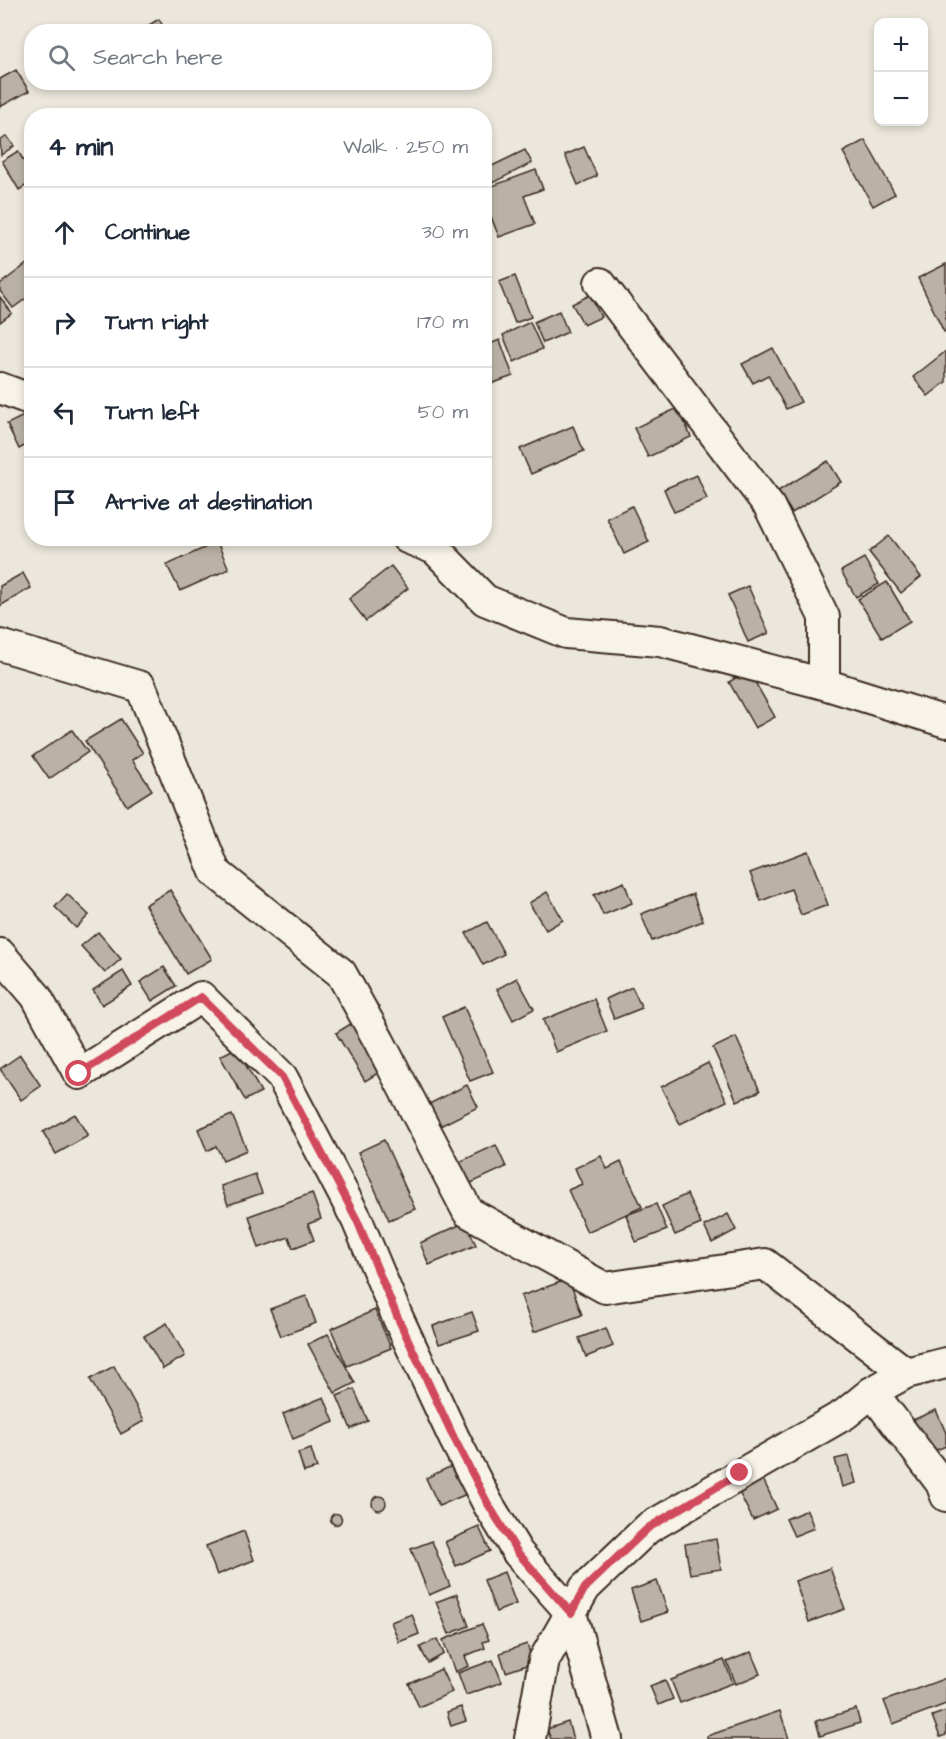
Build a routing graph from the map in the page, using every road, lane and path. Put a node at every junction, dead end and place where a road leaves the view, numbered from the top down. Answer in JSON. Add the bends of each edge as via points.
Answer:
{"nodes":[{"id":1,"x":600,"y":283,"type":"dead end"},
{"id":2,"x":0,"y":388,"type":"edge"},
{"id":3,"x":24,"y":397,"type":"edge"},
{"id":4,"x":427,"y":546,"type":"edge"},
{"id":5,"x":0,"y":645,"type":"edge"},
{"id":6,"x":824,"y":684,"type":"junction"},
{"id":7,"x":946,"y":722,"type":"edge"},
{"id":8,"x":0,"y":954,"type":"edge"},
{"id":9,"x":946,"y":1364,"type":"edge"},
{"id":10,"x":906,"y":1372,"type":"junction"},
{"id":11,"x":872,"y":1392,"type":"junction"},
{"id":12,"x":946,"y":1496,"type":"edge"},
{"id":13,"x":571,"y":1613,"type":"junction"},
{"id":14,"x":530,"y":1739,"type":"edge"},
{"id":15,"x":607,"y":1739,"type":"edge"}],
"edges":[{"from":1,"to":6,"type":"street","via":[[769,506],[825,617]]},
{"from":2,"to":3,"type":"street"},
{"from":4,"to":6,"type":"street","via":[[435,549],[485,600],[566,633],[660,641]]},
{"from":5,"to":10,"type":"street","via":[[141,687],[215,872],[341,973],[468,1212],[605,1288],[765,1264]]},
{"from":6,"to":7,"type":"street"},
{"from":8,"to":13,"type":"street","via":[[36,996],[79,1074],[201,997],[282,1077],[357,1220],[397,1316],[488,1504],[518,1553]]},
{"from":9,"to":10,"type":"street"},
{"from":10,"to":11,"type":"street"},
{"from":11,"to":12,"type":"street","via":[[941,1483]]},
{"from":11,"to":13,"type":"street","via":[[845,1413],[648,1528],[585,1588]]},
{"from":13,"to":14,"type":"street","via":[[544,1660]]},
{"from":13,"to":15,"type":"street"}]}
